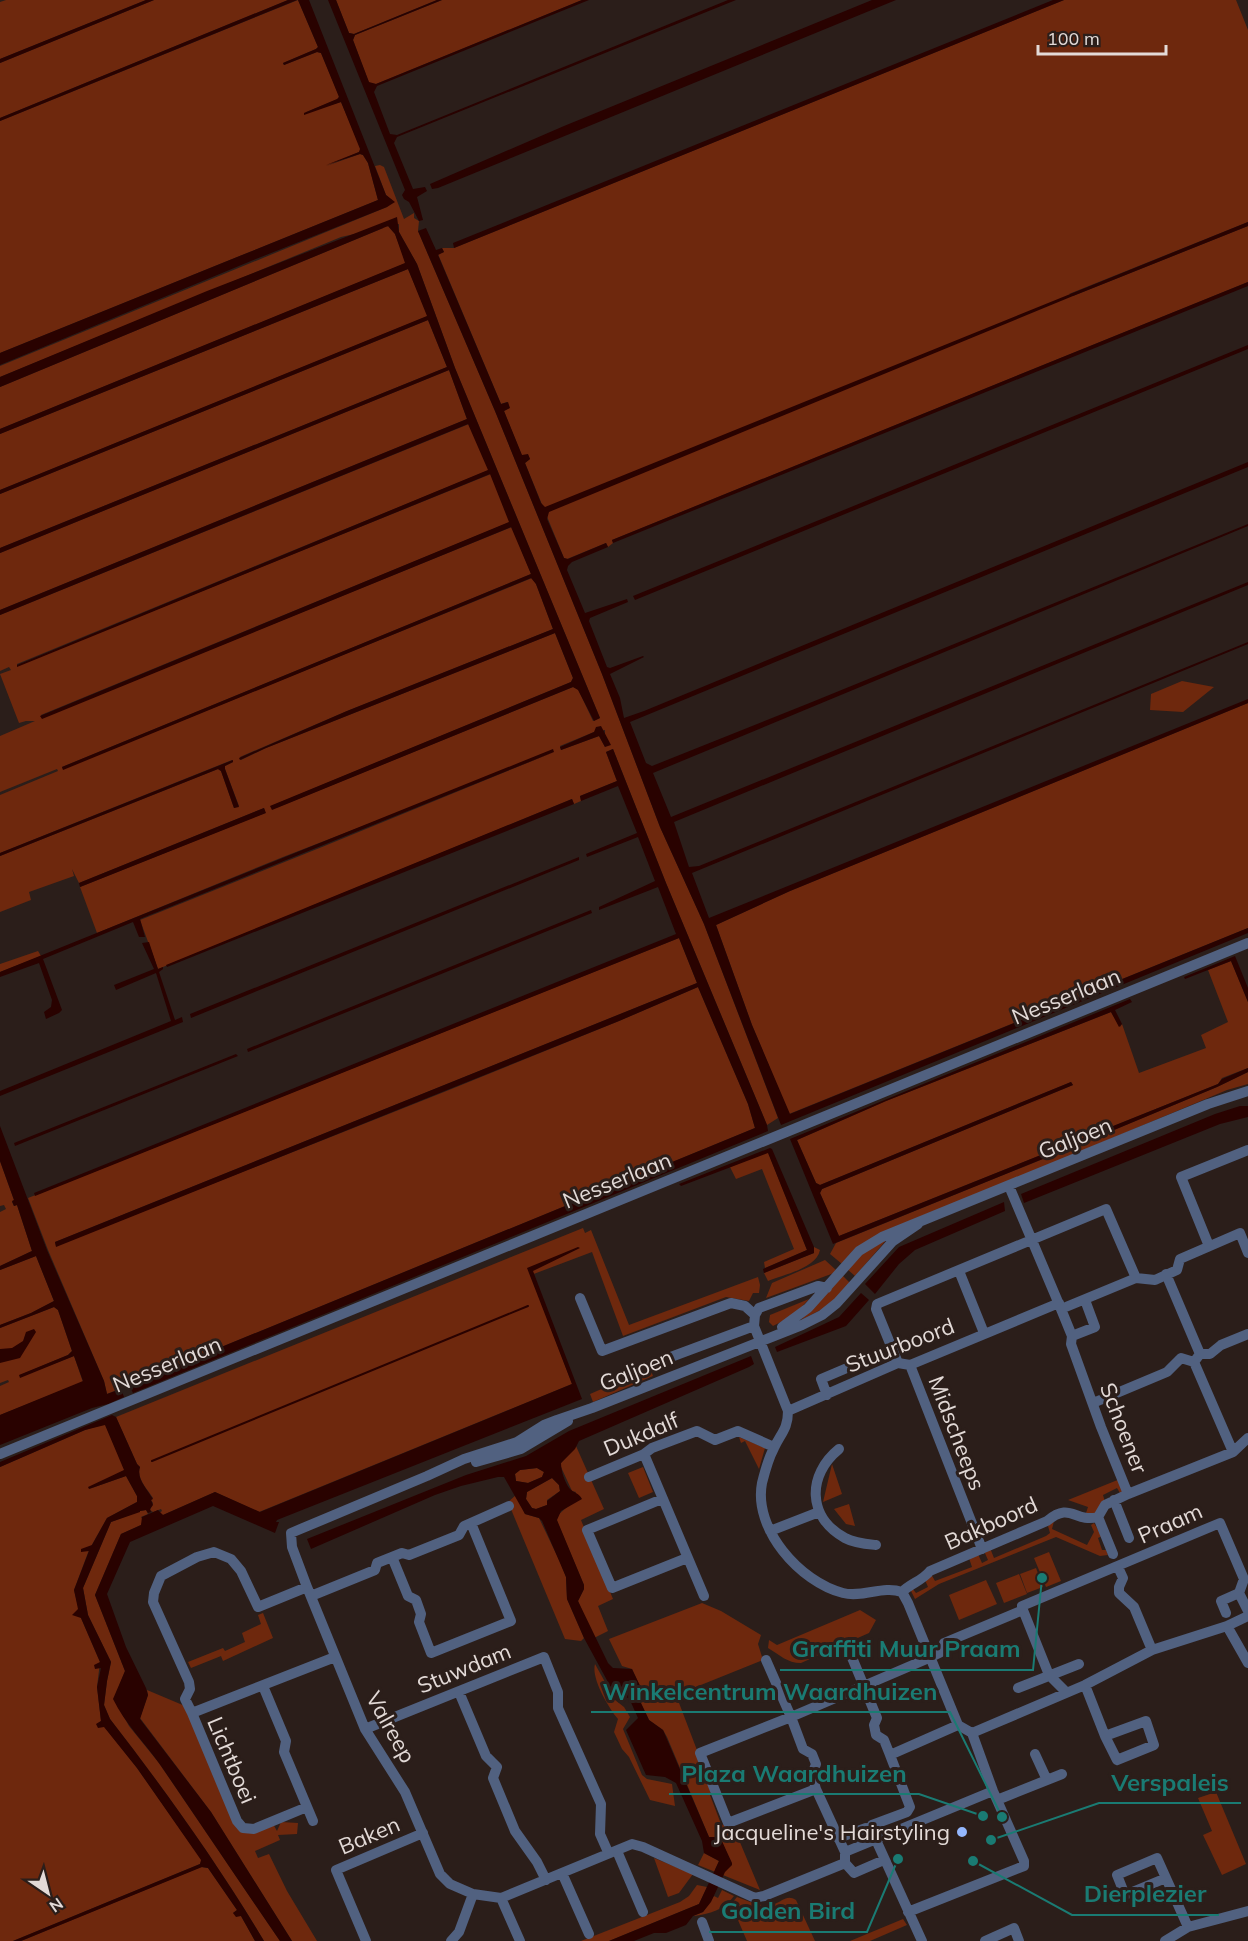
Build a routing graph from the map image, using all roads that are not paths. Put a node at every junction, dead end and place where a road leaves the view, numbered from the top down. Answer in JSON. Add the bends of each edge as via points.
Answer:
{"nodes":[{"id":1,"x":1248,"y":943,"type":"edge"},
{"id":2,"x":1248,"y":1091,"type":"edge"},
{"id":3,"x":1248,"y":1150,"type":"edge"},
{"id":4,"x":1011,"y":1191,"type":"junction"},
{"id":5,"x":918,"y":1224,"type":"junction"},
{"id":6,"x":1032,"y":1241,"type":"junction"},
{"id":7,"x":1209,"y":1246,"type":"junction"},
{"id":8,"x":1248,"y":1252,"type":"edge"},
{"id":9,"x":959,"y":1271,"type":"junction"},
{"id":10,"x":1166,"y":1274,"type":"junction"},
{"id":11,"x":1136,"y":1278,"type":"junction"},
{"id":12,"x":827,"y":1288,"type":"junction"},
{"id":13,"x":580,"y":1298,"type":"dead end"},
{"id":14,"x":1085,"y":1300,"type":"junction"},
{"id":15,"x":1060,"y":1306,"type":"junction"},
{"id":16,"x":754,"y":1321,"type":"junction"},
{"id":17,"x":984,"y":1333,"type":"junction"},
{"id":18,"x":1248,"y":1334,"type":"edge"},
{"id":19,"x":1072,"y":1336,"type":"junction"},
{"id":20,"x":761,"y":1340,"type":"junction"},
{"id":21,"x":1197,"y":1358,"type":"junction"},
{"id":22,"x":898,"y":1363,"type":"junction"},
{"id":23,"x":652,"y":1364,"type":"dead end"},
{"id":24,"x":854,"y":1365,"type":"dead end"},
{"id":25,"x":910,"y":1365,"type":"junction"},
{"id":26,"x":829,"y":1394,"type":"junction"},
{"id":27,"x":1093,"y":1403,"type":"junction"},
{"id":28,"x":788,"y":1410,"type":"junction"},
{"id":29,"x":1248,"y":1438,"type":"edge"},
{"id":30,"x":774,"y":1447,"type":"junction"},
{"id":31,"x":839,"y":1449,"type":"dead end"},
{"id":32,"x":1233,"y":1452,"type":"junction"},
{"id":33,"x":0,"y":1454,"type":"edge"},
{"id":34,"x":644,"y":1454,"type":"junction"},
{"id":35,"x":589,"y":1477,"type":"dead end"},
{"id":36,"x":1128,"y":1494,"type":"junction"},
{"id":37,"x":662,"y":1499,"type":"junction"},
{"id":38,"x":1114,"y":1500,"type":"junction"},
{"id":39,"x":509,"y":1506,"type":"dead end"},
{"id":40,"x":819,"y":1512,"type":"junction"},
{"id":41,"x":1098,"y":1517,"type":"junction"},
{"id":42,"x":471,"y":1523,"type":"junction"},
{"id":43,"x":770,"y":1531,"type":"junction"},
{"id":44,"x":291,"y":1533,"type":"joint"},
{"id":45,"x":1129,"y":1538,"type":"dead end"},
{"id":46,"x":876,"y":1545,"type":"dead end"},
{"id":47,"x":982,"y":1549,"type":"junction"},
{"id":48,"x":1113,"y":1554,"type":"dead end"},
{"id":49,"x":393,"y":1557,"type":"junction"},
{"id":50,"x":687,"y":1558,"type":"junction"},
{"id":51,"x":1118,"y":1567,"type":"junction"},
{"id":52,"x":1245,"y":1571,"type":"edge"},
{"id":53,"x":309,"y":1591,"type":"junction"},
{"id":54,"x":902,"y":1592,"type":"junction"},
{"id":55,"x":1243,"y":1595,"type":"edge"},
{"id":56,"x":704,"y":1596,"type":"dead end"},
{"id":57,"x":1023,"y":1610,"type":"junction"},
{"id":58,"x":1248,"y":1611,"type":"edge"},
{"id":59,"x":1226,"y":1613,"type":"dead end"},
{"id":60,"x":1248,"y":1616,"type":"edge"},
{"id":61,"x":1227,"y":1626,"type":"junction"},
{"id":62,"x":846,"y":1643,"type":"dead end"},
{"id":63,"x":1152,"y":1650,"type":"junction"},
{"id":64,"x":335,"y":1657,"type":"junction"},
{"id":65,"x":929,"y":1658,"type":"junction"},
{"id":66,"x":766,"y":1660,"type":"dead end"},
{"id":67,"x":1248,"y":1663,"type":"edge"},
{"id":68,"x":1079,"y":1664,"type":"dead end"},
{"id":69,"x":1048,"y":1675,"type":"junction"},
{"id":70,"x":1084,"y":1685,"type":"junction"},
{"id":71,"x":263,"y":1686,"type":"junction"},
{"id":72,"x":864,"y":1686,"type":"junction"},
{"id":73,"x":1018,"y":1688,"type":"dead end"},
{"id":74,"x":459,"y":1692,"type":"junction"},
{"id":75,"x":1066,"y":1692,"type":"junction"},
{"id":76,"x":192,"y":1713,"type":"junction"},
{"id":77,"x":791,"y":1717,"type":"junction"},
{"id":78,"x":958,"y":1725,"type":"junction"},
{"id":79,"x":365,"y":1730,"type":"junction"},
{"id":80,"x":972,"y":1733,"type":"junction"},
{"id":81,"x":1105,"y":1736,"type":"junction"},
{"id":82,"x":1035,"y":1754,"type":"dead end"},
{"id":83,"x":890,"y":1755,"type":"junction"},
{"id":84,"x":1062,"y":1774,"type":"dead end"},
{"id":85,"x":1047,"y":1780,"type":"junction"},
{"id":86,"x":816,"y":1789,"type":"junction"},
{"id":87,"x":995,"y":1795,"type":"junction"},
{"id":88,"x":307,"y":1807,"type":"junction"},
{"id":89,"x":313,"y":1821,"type":"dead end"},
{"id":90,"x":423,"y":1833,"type":"junction"},
{"id":91,"x":838,"y":1838,"type":"junction"},
{"id":92,"x":876,"y":1840,"type":"junction"},
{"id":93,"x":613,"y":1851,"type":"junction"},
{"id":94,"x":845,"y":1858,"type":"junction"},
{"id":95,"x":884,"y":1860,"type":"junction"},
{"id":96,"x":562,"y":1873,"type":"junction"},
{"id":97,"x":1166,"y":1878,"type":"dead end"},
{"id":98,"x":546,"y":1880,"type":"junction"},
{"id":99,"x":473,"y":1894,"type":"junction"},
{"id":100,"x":501,"y":1898,"type":"junction"},
{"id":101,"x":1248,"y":1911,"type":"edge"},
{"id":102,"x":643,"y":1912,"type":"dead end"},
{"id":103,"x":908,"y":1912,"type":"junction"},
{"id":104,"x":702,"y":1922,"type":"dead end"},
{"id":105,"x":1188,"y":1927,"type":"junction"},
{"id":106,"x":590,"y":1934,"type":"dead end"},
{"id":107,"x":366,"y":1941,"type":"edge"},
{"id":108,"x":451,"y":1941,"type":"edge"},
{"id":109,"x":520,"y":1941,"type":"edge"},
{"id":110,"x":709,"y":1941,"type":"edge"},
{"id":111,"x":922,"y":1941,"type":"edge"},
{"id":112,"x":985,"y":1941,"type":"edge"},
{"id":113,"x":1019,"y":1941,"type":"edge"},
{"id":114,"x":1165,"y":1941,"type":"edge"}],
"edges":[{"from":1,"to":33,"type":"street","name":"Nesserlaan"},
{"from":2,"to":4,"type":"street","name":"Galjoen","via":[[1208,1104]]},
{"from":3,"to":7,"type":"street","via":[[1181,1177]]},
{"from":4,"to":5,"type":"street","name":"Galjoen"},
{"from":4,"to":6,"type":"street","name":"Schoener"},
{"from":5,"to":12,"type":"street","name":"Galjoen","via":[[882,1237],[859,1251]]},
{"from":5,"to":20,"type":"street","name":"Galjoen","via":[[893,1241],[822,1315]]},
{"from":6,"to":9,"type":"street"},
{"from":6,"to":11,"type":"street","via":[[1106,1209]]},
{"from":6,"to":15,"type":"street","name":"Schoener"},
{"from":7,"to":8,"type":"street","via":[[1239,1233]]},
{"from":7,"to":10,"type":"street","via":[[1180,1259],[1177,1270]]},
{"from":9,"to":17,"type":"street"},
{"from":9,"to":22,"type":"street","via":[[877,1304]]},
{"from":10,"to":11,"type":"street","via":[[1155,1280]]},
{"from":10,"to":21,"type":"street"},
{"from":11,"to":14,"type":"street"},
{"from":12,"to":16,"type":"street","name":"Galjoen","via":[[818,1286],[759,1308]]},
{"from":12,"to":20,"type":"street","name":"Galjoen","via":[[799,1316]]},
{"from":13,"to":16,"type":"street","name":"Galjoen","via":[[602,1351],[731,1303],[745,1306]]},
{"from":14,"to":15,"type":"street"},
{"from":14,"to":19,"type":"street","via":[[1095,1327]]},
{"from":15,"to":17,"type":"street","name":"Stuurboord"},
{"from":15,"to":19,"type":"street","name":"Schoener"},
{"from":16,"to":20,"type":"street"},
{"from":16,"to":23,"type":"street","name":"Galjoen"},
{"from":17,"to":25,"type":"street","name":"Stuurboord"},
{"from":18,"to":21,"type":"street"},
{"from":19,"to":27,"type":"street","name":"Schoener","via":[[1071,1344]]},
{"from":20,"to":28,"type":"street"},
{"from":20,"to":44,"type":"street","name":"Galjoen","via":[[592,1408],[521,1449],[427,1476]]},
{"from":21,"to":27,"type":"street","via":[[1181,1358],[1167,1372]]},
{"from":21,"to":32,"type":"street"},
{"from":22,"to":25,"type":"street","name":"Stuurboord"},
{"from":22,"to":26,"type":"street","name":"Stuurboord"},
{"from":24,"to":26,"type":"street","name":"Stuurboord","via":[[820,1379]]},
{"from":25,"to":47,"type":"street","name":"Midscheeps"},
{"from":26,"to":28,"type":"street"},
{"from":27,"to":36,"type":"street","name":"Schoener"},
{"from":28,"to":30,"type":"street","via":[[787,1424]]},
{"from":29,"to":32,"type":"street","name":"Schoener"},
{"from":30,"to":34,"type":"street","name":"Dukdalf","via":[[738,1431],[715,1440],[697,1431]]},
{"from":30,"to":43,"type":"street","via":[[761,1490]]},
{"from":31,"to":40,"type":"street","via":[[819,1473]]},
{"from":32,"to":36,"type":"street","name":"Schoener"},
{"from":34,"to":35,"type":"street","name":"Dukdalf"},
{"from":34,"to":37,"type":"street"},
{"from":36,"to":38,"type":"street"},
{"from":37,"to":50,"type":"street"},
{"from":37,"to":50,"type":"street","via":[[587,1530],[612,1588]]},
{"from":38,"to":41,"type":"street","via":[[1105,1505]]},
{"from":38,"to":45,"type":"street"},
{"from":39,"to":42,"type":"street"},
{"from":40,"to":43,"type":"street"},
{"from":40,"to":46,"type":"street","via":[[845,1539]]},
{"from":41,"to":47,"type":"street","name":"Bakboord","via":[[1089,1520],[1064,1511]]},
{"from":41,"to":48,"type":"street"},
{"from":42,"to":49,"type":"street","via":[[459,1535],[409,1555]]},
{"from":42,"to":49,"type":"street","via":[[511,1621],[431,1653],[418,1622],[421,1614],[416,1600],[408,1596]]},
{"from":43,"to":54,"type":"street","via":[[789,1559],[814,1579],[842,1592]]},
{"from":44,"to":53,"type":"street","name":"Valreep","via":[[292,1547]]},
{"from":47,"to":54,"type":"street","name":"Bakboord","via":[[930,1571]]},
{"from":49,"to":53,"type":"street","via":[[377,1563],[375,1570]]},
{"from":50,"to":56,"type":"street"},
{"from":51,"to":52,"type":"street","name":"Praam","via":[[1220,1522]]},
{"from":51,"to":57,"type":"street","name":"Praam","via":[[1022,1606]]},
{"from":51,"to":63,"type":"street","name":"Praam","via":[[1123,1578],[1119,1593],[1134,1607]]},
{"from":52,"to":55,"type":"street","name":"Praam"},
{"from":53,"to":64,"type":"street","name":"Valreep"},
{"from":53,"to":76,"type":"street","via":[[258,1608],[241,1571],[231,1559],[214,1552],[161,1576],[153,1602],[189,1682],[185,1699]]},
{"from":54,"to":65,"type":"street","via":[[927,1642]]},
{"from":55,"to":58,"type":"street"},
{"from":55,"to":59,"type":"street","via":[[1221,1601]]},
{"from":57,"to":65,"type":"street","name":"Praam","via":[[944,1643],[947,1649]]},
{"from":57,"to":69,"type":"street"},
{"from":60,"to":61,"type":"street"},
{"from":61,"to":63,"type":"street"},
{"from":61,"to":67,"type":"street"},
{"from":62,"to":72,"type":"street"},
{"from":63,"to":70,"type":"street"},
{"from":64,"to":71,"type":"street","name":"Lichtboei"},
{"from":64,"to":79,"type":"street","name":"Valreep"},
{"from":65,"to":72,"type":"street"},
{"from":65,"to":78,"type":"street"},
{"from":66,"to":77,"type":"street"},
{"from":68,"to":69,"type":"street"},
{"from":69,"to":73,"type":"street"},
{"from":69,"to":75,"type":"street"},
{"from":70,"to":75,"type":"street"},
{"from":70,"to":81,"type":"street"},
{"from":71,"to":76,"type":"street","name":"Lichtboei"},
{"from":71,"to":88,"type":"street"},
{"from":72,"to":77,"type":"street"},
{"from":72,"to":83,"type":"street","via":[[877,1718],[876,1735],[884,1740]]},
{"from":74,"to":79,"type":"street","name":"Stuwdam"},
{"from":74,"to":93,"type":"street","name":"Stuwdam","via":[[544,1657],[558,1692],[558,1708],[601,1804],[600,1834]]},
{"from":74,"to":98,"type":"street","via":[[486,1756],[496,1767],[493,1778],[515,1832]]},
{"from":75,"to":80,"type":"street"},
{"from":76,"to":88,"type":"street","name":"Lichtboei","via":[[243,1828],[254,1829]]},
{"from":77,"to":86,"type":"street","via":[[803,1749],[812,1754],[816,1764],[812,1775]]},
{"from":77,"to":86,"type":"street","via":[[700,1754],[728,1823]]},
{"from":78,"to":80,"type":"street"},
{"from":78,"to":83,"type":"street"},
{"from":79,"to":90,"type":"street","name":"Valreep","via":[[405,1792]]},
{"from":80,"to":87,"type":"street"},
{"from":81,"to":81,"type":"street","via":[[1118,1760],[1154,1745],[1146,1721]]},
{"from":82,"to":85,"type":"street"},
{"from":83,"to":91,"type":"street","via":[[910,1807],[907,1812]]},
{"from":84,"to":85,"type":"street"},
{"from":85,"to":87,"type":"street"},
{"from":86,"to":91,"type":"street"},
{"from":87,"to":92,"type":"street"},
{"from":87,"to":103,"type":"street","via":[[1024,1866]]},
{"from":88,"to":89,"type":"street"},
{"from":90,"to":99,"type":"street","name":"Valreep","via":[[440,1874],[450,1884]]},
{"from":90,"to":107,"type":"street","name":"Baken","via":[[336,1870]]},
{"from":91,"to":94,"type":"street"},
{"from":92,"to":94,"type":"street"},
{"from":92,"to":95,"type":"street"},
{"from":93,"to":94,"type":"street","name":"Valreep","via":[[632,1844],[643,1846],[755,1898]]},
{"from":93,"to":96,"type":"street","name":"Valreep"},
{"from":93,"to":102,"type":"street"},
{"from":94,"to":95,"type":"street","via":[[854,1872]]},
{"from":95,"to":103,"type":"street"},
{"from":96,"to":98,"type":"street","name":"Valreep"},
{"from":96,"to":106,"type":"street"},
{"from":97,"to":105,"type":"street"},
{"from":98,"to":100,"type":"street","name":"Valreep"},
{"from":99,"to":100,"type":"street","name":"Valreep"},
{"from":99,"to":108,"type":"street","via":[[459,1932]]},
{"from":100,"to":109,"type":"street"},
{"from":101,"to":105,"type":"street"},
{"from":103,"to":111,"type":"street"},
{"from":104,"to":110,"type":"street"},
{"from":105,"to":114,"type":"street"},
{"from":112,"to":113,"type":"street","via":[[1014,1928]]}]}
